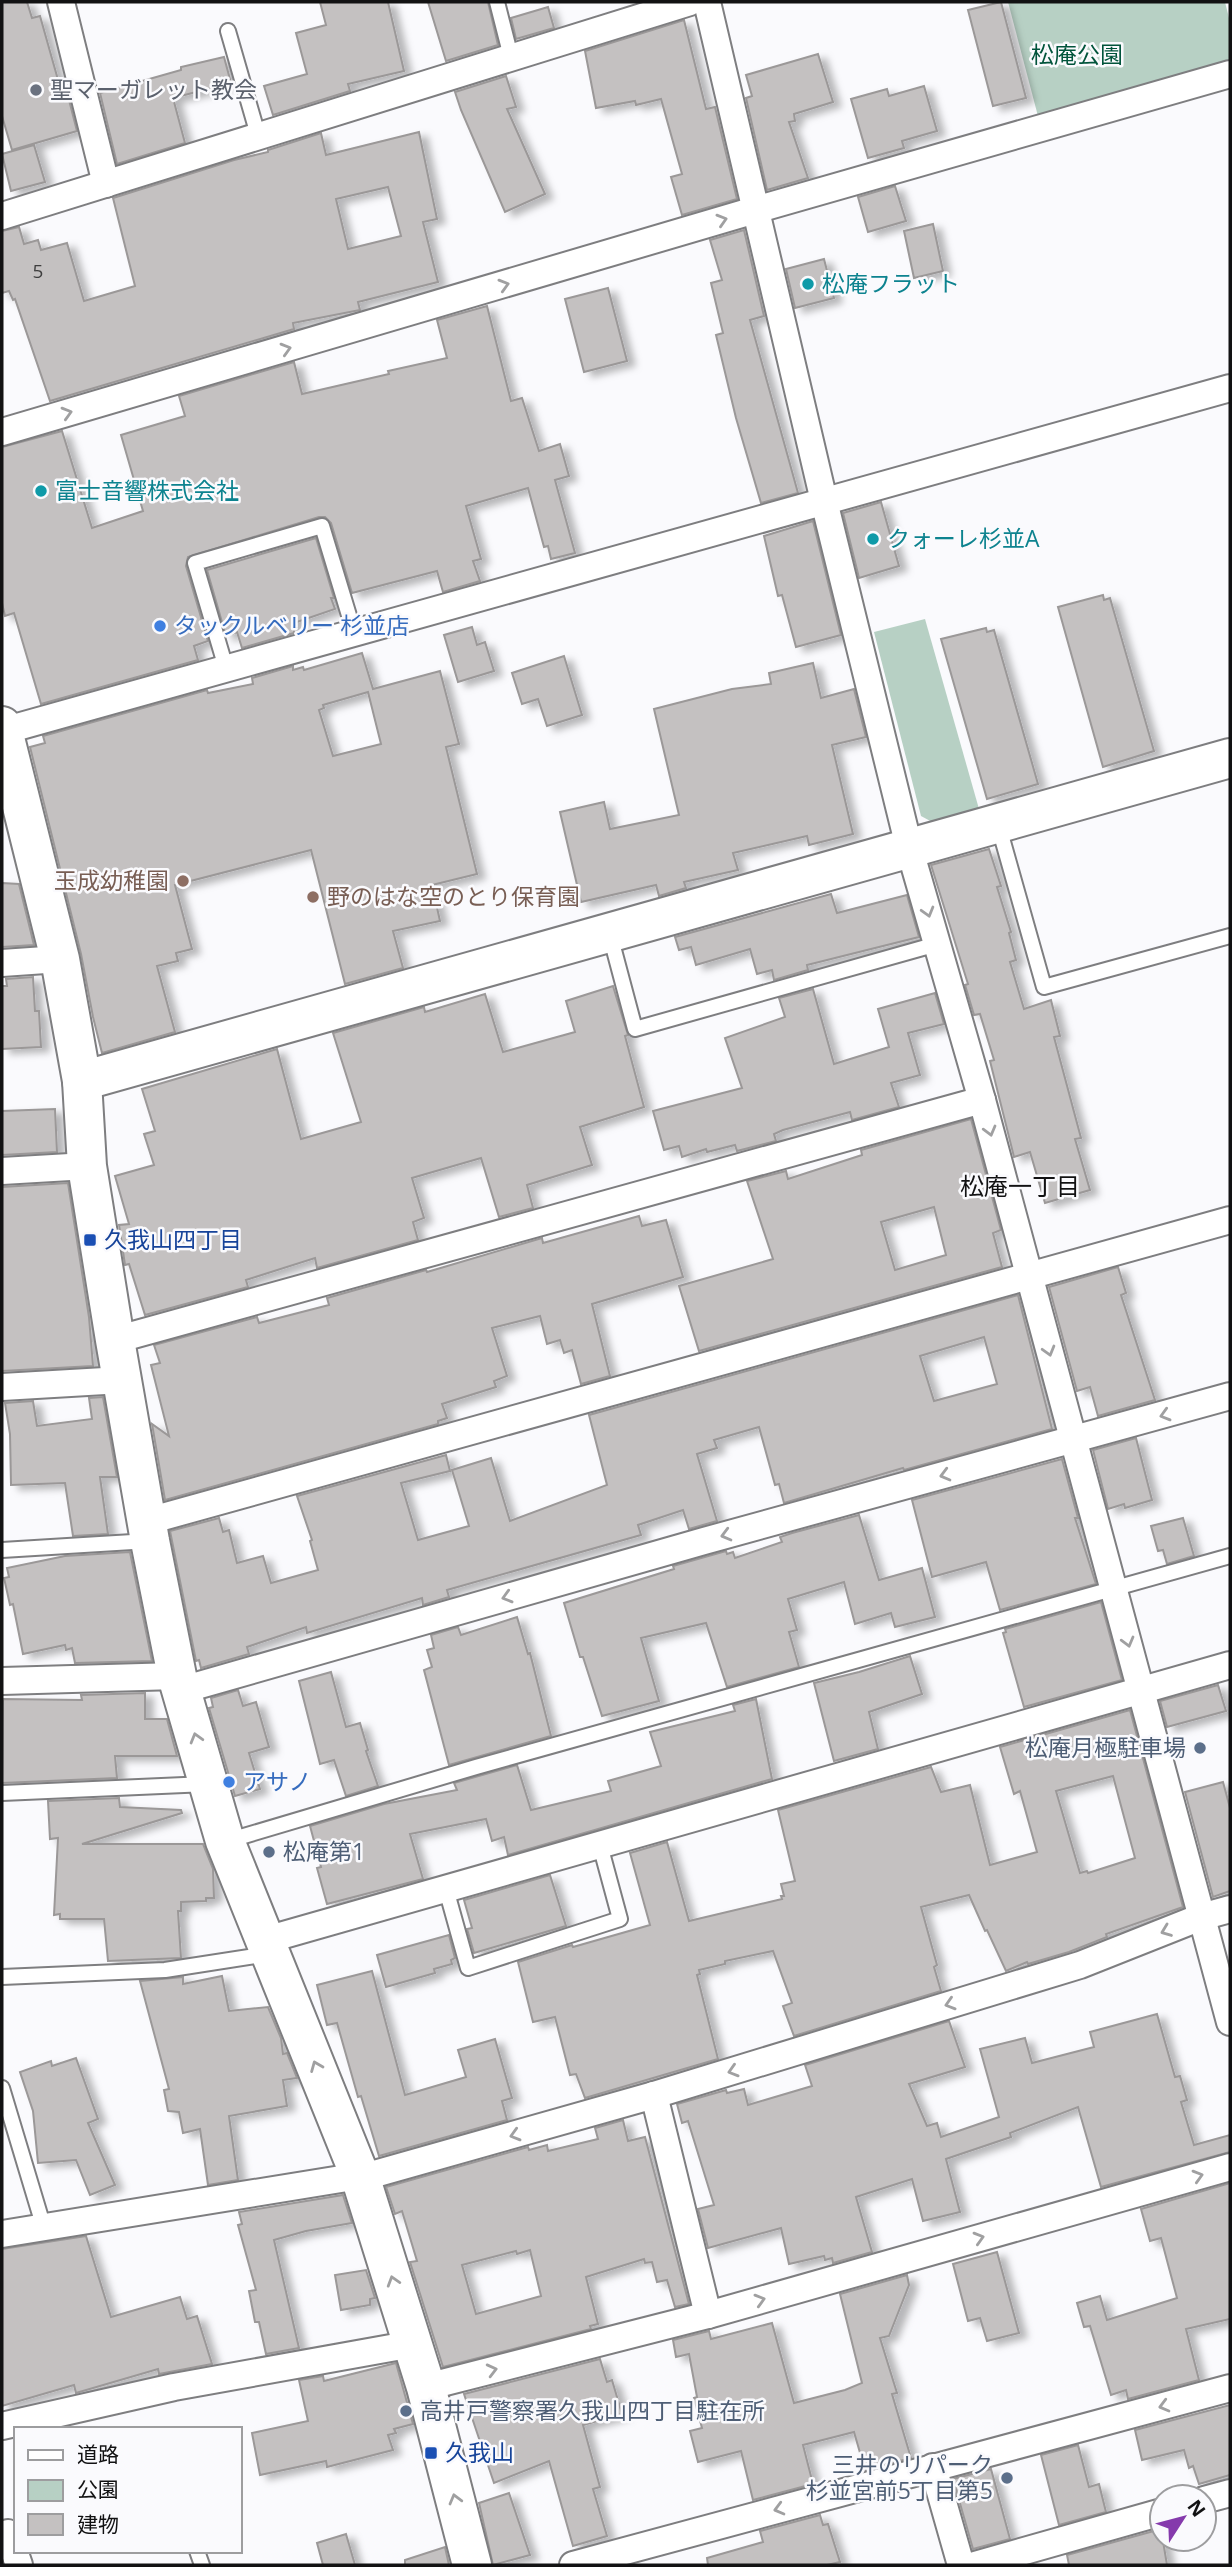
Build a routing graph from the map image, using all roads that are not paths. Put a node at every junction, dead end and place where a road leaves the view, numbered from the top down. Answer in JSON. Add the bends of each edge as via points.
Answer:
{"nodes":[{"id":1,"x":61,"y":2,"type":"edge"},
{"id":2,"x":497,"y":2,"type":"edge"},
{"id":3,"x":690,"y":2,"type":"edge"},
{"id":4,"x":707,"y":2,"type":"edge"},
{"id":5,"x":228,"y":31,"type":"dead end"},
{"id":6,"x":511,"y":57,"type":"junction"},
{"id":7,"x":1230,"y":74,"type":"edge"},
{"id":8,"x":258,"y":135,"type":"junction"},
{"id":9,"x":106,"y":184,"type":"junction"},
{"id":10,"x":755,"y":210,"type":"junction"},
{"id":11,"x":2,"y":216,"type":"edge"},
{"id":12,"x":1230,"y":388,"type":"edge"},
{"id":13,"x":2,"y":432,"type":"edge"},
{"id":14,"x":824,"y":502,"type":"junction"},
{"id":15,"x":354,"y":632,"type":"junction"},
{"id":16,"x":226,"y":668,"type":"junction"},
{"id":17,"x":2,"y":728,"type":"edge"},
{"id":18,"x":1230,"y":758,"type":"edge"},
{"id":19,"x":11,"y":803,"type":"edge"},
{"id":20,"x":998,"y":822,"type":"junction"},
{"id":21,"x":909,"y":847,"type":"junction"},
{"id":22,"x":609,"y":932,"type":"junction"},
{"id":23,"x":1230,"y":936,"type":"edge"},
{"id":24,"x":937,"y":944,"type":"junction"},
{"id":25,"x":60,"y":959,"type":"junction"},
{"id":26,"x":2,"y":963,"type":"edge"},
{"id":27,"x":82,"y":1081,"type":"junction"},
{"id":28,"x":982,"y":1100,"type":"junction"},
{"id":29,"x":88,"y":1166,"type":"junction"},
{"id":30,"x":2,"y":1171,"type":"edge"},
{"id":31,"x":1230,"y":1220,"type":"edge"},
{"id":32,"x":1028,"y":1276,"type":"junction"},
{"id":33,"x":115,"y":1340,"type":"junction"},
{"id":34,"x":122,"y":1380,"type":"junction"},
{"id":35,"x":2,"y":1387,"type":"edge"},
{"id":36,"x":1230,"y":1396,"type":"edge"},
{"id":37,"x":1074,"y":1440,"type":"junction"},
{"id":38,"x":149,"y":1531,"type":"junction"},
{"id":39,"x":2,"y":1550,"type":"edge"},
{"id":40,"x":1230,"y":1556,"type":"edge"},
{"id":41,"x":1114,"y":1590,"type":"junction"},
{"id":42,"x":1230,"y":1665,"type":"edge"},
{"id":43,"x":2,"y":1681,"type":"edge"},
{"id":44,"x":180,"y":1683,"type":"junction"},
{"id":45,"x":1141,"y":1690,"type":"junction"},
{"id":46,"x":209,"y":1783,"type":"junction"},
{"id":47,"x":2,"y":1793,"type":"edge"},
{"id":48,"x":225,"y":1841,"type":"junction"},
{"id":49,"x":600,"y":1845,"type":"junction"},
{"id":50,"x":446,"y":1889,"type":"junction"},
{"id":51,"x":1230,"y":1909,"type":"edge"},
{"id":52,"x":1201,"y":1917,"type":"junction"},
{"id":53,"x":268,"y":1947,"type":"junction"},
{"id":54,"x":2,"y":1977,"type":"edge"},
{"id":55,"x":1230,"y":2022,"type":"edge"},
{"id":56,"x":2,"y":2088,"type":"edge"},
{"id":57,"x":654,"y":2095,"type":"junction"},
{"id":58,"x":1230,"y":2167,"type":"edge"},
{"id":59,"x":360,"y":2176,"type":"junction"},
{"id":60,"x":44,"y":2228,"type":"junction"},
{"id":61,"x":2,"y":2234,"type":"edge"},
{"id":62,"x":708,"y":2315,"type":"junction"},
{"id":63,"x":413,"y":2344,"type":"junction"},
{"id":64,"x":426,"y":2387,"type":"junction"},
{"id":65,"x":1230,"y":2388,"type":"edge"},
{"id":66,"x":2,"y":2426,"type":"edge"},
{"id":67,"x":933,"y":2467,"type":"junction"},
{"id":68,"x":1148,"y":2516,"type":"edge"},
{"id":69,"x":8,"y":2533,"type":"dead end"},
{"id":70,"x":14,"y":2550,"type":"edge"},
{"id":71,"x":472,"y":2565,"type":"edge"},
{"id":72,"x":573,"y":2565,"type":"edge"},
{"id":73,"x":961,"y":2565,"type":"edge"},
{"id":74,"x":975,"y":2565,"type":"edge"}],
"edges":[{"from":1,"to":9,"type":"street"},
{"from":2,"to":6,"type":"lane"},
{"from":3,"to":6,"type":"street"},
{"from":4,"to":10,"type":"street"},
{"from":5,"to":8,"type":"lane"},
{"from":6,"to":8,"type":"street"},
{"from":7,"to":10,"type":"street"},
{"from":8,"to":9,"type":"street"},
{"from":9,"to":11,"type":"street"},
{"from":13,"to":10,"type":"street","one_way":true},
{"from":10,"to":14,"type":"street"},
{"from":12,"to":14,"type":"street"},
{"from":14,"to":15,"type":"street"},
{"from":14,"to":21,"type":"street"},
{"from":15,"to":16,"type":"street"},
{"from":15,"to":16,"type":"lane","via":[[322,526],[195,563]]},
{"from":16,"to":17,"type":"street"},
{"from":17,"to":19,"type":"street"},
{"from":18,"to":20,"type":"street"},
{"from":19,"to":25,"type":"street"},
{"from":20,"to":21,"type":"street"},
{"from":20,"to":23,"type":"lane","via":[[1044,987]]},
{"from":21,"to":22,"type":"street"},
{"from":21,"to":24,"type":"street","one_way":true},
{"from":22,"to":24,"type":"lane","via":[[635,1029]]},
{"from":22,"to":27,"type":"street"},
{"from":24,"to":28,"type":"street"},
{"from":25,"to":26,"type":"street"},
{"from":25,"to":27,"type":"street"},
{"from":27,"to":29,"type":"street"},
{"from":28,"to":32,"type":"street","one_way":true},
{"from":28,"to":33,"type":"street"},
{"from":29,"to":30,"type":"street"},
{"from":29,"to":33,"type":"street"},
{"from":31,"to":32,"type":"street"},
{"from":32,"to":37,"type":"street","one_way":true},
{"from":32,"to":38,"type":"street"},
{"from":33,"to":34,"type":"street"},
{"from":34,"to":35,"type":"street"},
{"from":34,"to":38,"type":"street"},
{"from":36,"to":37,"type":"street","one_way":true},
{"from":37,"to":41,"type":"street"},
{"from":37,"to":44,"type":"street","one_way":true},
{"from":38,"to":39,"type":"lane"},
{"from":38,"to":44,"type":"street"},
{"from":40,"to":41,"type":"lane"},
{"from":41,"to":45,"type":"street","one_way":true},
{"from":41,"to":48,"type":"lane"},
{"from":42,"to":45,"type":"street"},
{"from":43,"to":44,"type":"street"},
{"from":46,"to":44,"type":"street","one_way":true},
{"from":45,"to":49,"type":"street"},
{"from":45,"to":52,"type":"street"},
{"from":46,"to":47,"type":"lane"},
{"from":46,"to":48,"type":"street"},
{"from":48,"to":53,"type":"street"},
{"from":49,"to":50,"type":"street"},
{"from":49,"to":50,"type":"lane","via":[[620,1919],[468,1968]]},
{"from":50,"to":53,"type":"street"},
{"from":51,"to":52,"type":"street"},
{"from":52,"to":55,"type":"street"},
{"from":52,"to":57,"type":"street","one_way":true,"via":[[1080,1965]]},
{"from":53,"to":54,"type":"lane","via":[[165,1970]]},
{"from":59,"to":53,"type":"street","one_way":true},
{"from":56,"to":60,"type":"lane"},
{"from":57,"to":59,"type":"street","one_way":true},
{"from":57,"to":62,"type":"street"},
{"from":62,"to":58,"type":"street","one_way":true},
{"from":59,"to":60,"type":"street"},
{"from":63,"to":59,"type":"street","one_way":true},
{"from":60,"to":61,"type":"street"},
{"from":64,"to":62,"type":"street","one_way":true},
{"from":63,"to":64,"type":"street"},
{"from":63,"to":66,"type":"street","via":[[174,2388]]},
{"from":71,"to":64,"type":"street","one_way":true},
{"from":65,"to":67,"type":"street","one_way":true},
{"from":67,"to":72,"type":"street","one_way":true},
{"from":67,"to":73,"type":"street"},
{"from":68,"to":74,"type":"street"},
{"from":69,"to":70,"type":"street"}]}
